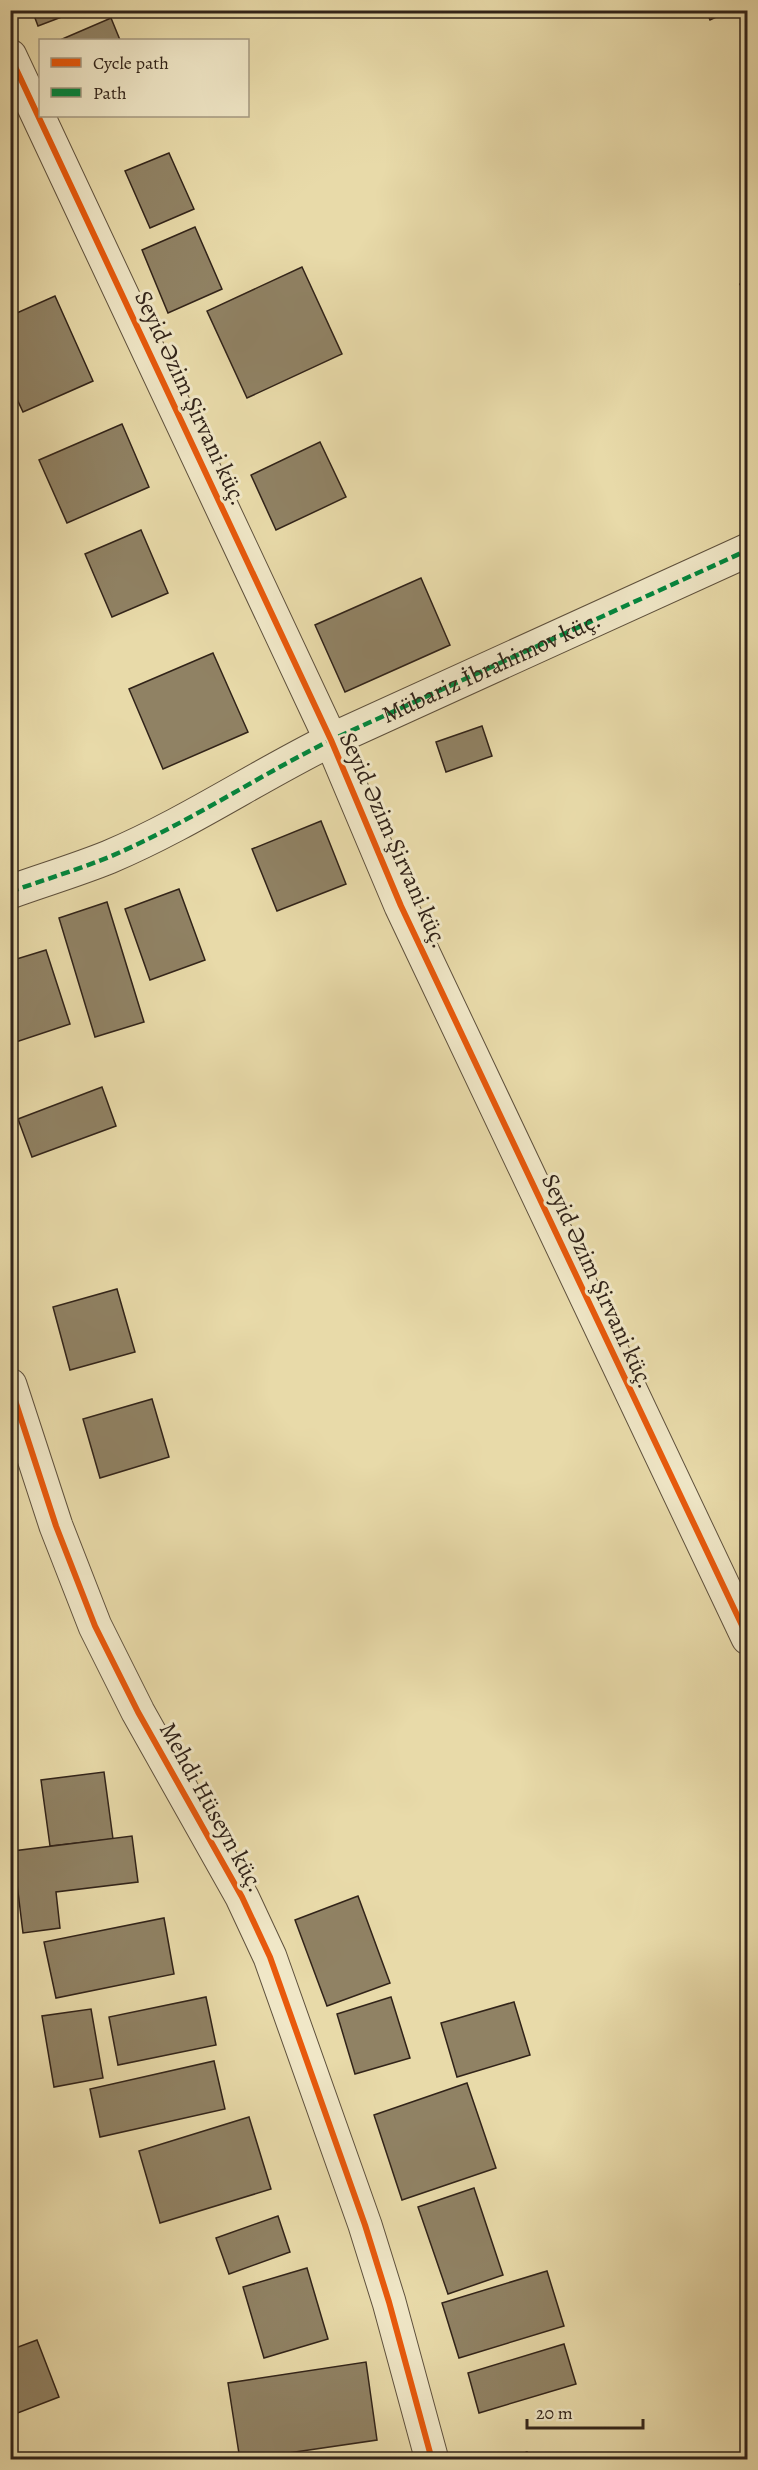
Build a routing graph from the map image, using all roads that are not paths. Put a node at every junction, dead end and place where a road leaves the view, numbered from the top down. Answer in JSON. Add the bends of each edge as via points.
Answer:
{"nodes":[{"id":1,"x":10,"y":56,"type":"edge"},
{"id":2,"x":747,"y":550,"type":"edge"},
{"id":3,"x":331,"y":740,"type":"junction"},
{"id":4,"x":10,"y":892,"type":"edge"},
{"id":5,"x":10,"y":1385,"type":"edge"},
{"id":6,"x":747,"y":1638,"type":"edge"},
{"id":7,"x":432,"y":2460,"type":"edge"}],
"edges":[{"from":1,"to":3,"type":"street","name":"Seyid Əzim Şirvani küç."},
{"from":2,"to":3,"type":"street","name":"Mübariz İbrahimov küç."},
{"from":3,"to":4,"type":"street","name":"Mübariz İbrahimov küç.","via":[[199,813],[109,857]]},
{"from":3,"to":6,"type":"street","name":"Seyid Əzim Şirvani küç.","via":[[401,906]]},
{"from":5,"to":7,"type":"street","name":"Mehdi Hüseyn küç.","via":[[56,1526],[95,1626],[138,1712],[242,1896],[270,1957],[365,2225]]}]}
